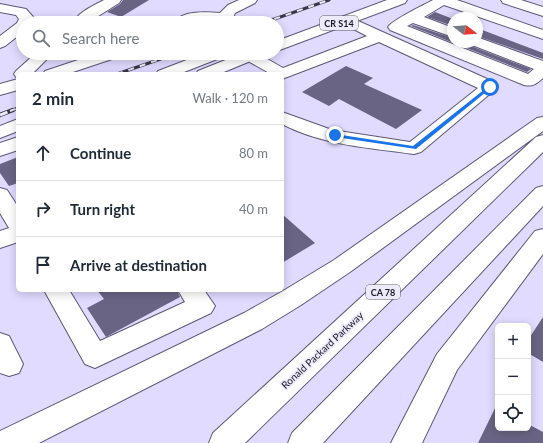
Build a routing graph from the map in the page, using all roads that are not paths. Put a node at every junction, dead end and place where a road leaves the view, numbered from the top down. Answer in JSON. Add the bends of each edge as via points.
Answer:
{"nodes":[{"id":1,"x":114,"y":0,"type":"edge"},
{"id":2,"x":368,"y":0,"type":"edge"},
{"id":3,"x":400,"y":0,"type":"edge"},
{"id":4,"x":443,"y":0,"type":"edge"},
{"id":5,"x":473,"y":0,"type":"edge"},
{"id":6,"x":508,"y":0,"type":"edge"},
{"id":7,"x":250,"y":1,"type":"edge"},
{"id":8,"x":0,"y":8,"type":"edge"},
{"id":9,"x":428,"y":8,"type":"junction"},
{"id":10,"x":543,"y":12,"type":"edge"},
{"id":11,"x":447,"y":15,"type":"edge"},
{"id":12,"x":25,"y":16,"type":"edge"},
{"id":13,"x":89,"y":16,"type":"edge"},
{"id":14,"x":226,"y":16,"type":"edge"},
{"id":15,"x":244,"y":16,"type":"edge"},
{"id":16,"x":411,"y":17,"type":"junction"},
{"id":17,"x":347,"y":20,"type":"junction"},
{"id":18,"x":543,"y":24,"type":"edge"},
{"id":19,"x":483,"y":28,"type":"edge"},
{"id":20,"x":16,"y":30,"type":"edge"},
{"id":21,"x":284,"y":30,"type":"edge"},
{"id":22,"x":447,"y":31,"type":"edge"},
{"id":23,"x":543,"y":35,"type":"edge"},
{"id":24,"x":379,"y":37,"type":"junction"},
{"id":25,"x":0,"y":43,"type":"edge"},
{"id":26,"x":284,"y":43,"type":"edge"},
{"id":27,"x":483,"y":44,"type":"edge"},
{"id":28,"x":543,"y":50,"type":"edge"},
{"id":29,"x":37,"y":60,"type":"edge"},
{"id":30,"x":69,"y":60,"type":"edge"},
{"id":31,"x":93,"y":60,"type":"edge"},
{"id":32,"x":200,"y":60,"type":"edge"},
{"id":33,"x":242,"y":60,"type":"edge"},
{"id":34,"x":262,"y":60,"type":"edge"},
{"id":35,"x":543,"y":67,"type":"edge"},
{"id":36,"x":543,"y":70,"type":"edge"},
{"id":37,"x":24,"y":72,"type":"edge"},
{"id":38,"x":54,"y":72,"type":"edge"},
{"id":39,"x":56,"y":72,"type":"edge"},
{"id":40,"x":168,"y":72,"type":"edge"},
{"id":41,"x":212,"y":72,"type":"edge"},
{"id":42,"x":279,"y":72,"type":"edge"},
{"id":43,"x":284,"y":73,"type":"edge"},
{"id":44,"x":284,"y":118,"type":"edge"},
{"id":45,"x":543,"y":122,"type":"edge"},
{"id":46,"x":16,"y":127,"type":"edge"},
{"id":47,"x":0,"y":132,"type":"edge"},
{"id":48,"x":543,"y":141,"type":"edge"},
{"id":49,"x":16,"y":144,"type":"edge"},
{"id":50,"x":0,"y":150,"type":"edge"},
{"id":51,"x":543,"y":193,"type":"edge"},
{"id":52,"x":0,"y":195,"type":"edge"},
{"id":53,"x":16,"y":222,"type":"edge"},
{"id":54,"x":16,"y":234,"type":"edge"},
{"id":55,"x":543,"y":237,"type":"edge"},
{"id":56,"x":0,"y":240,"type":"edge"},
{"id":57,"x":57,"y":292,"type":"edge"},
{"id":58,"x":192,"y":292,"type":"edge"},
{"id":59,"x":8,"y":443,"type":"edge"},
{"id":60,"x":224,"y":443,"type":"edge"},
{"id":61,"x":303,"y":443,"type":"edge"},
{"id":62,"x":406,"y":443,"type":"edge"}],
"edges":[{"from":1,"to":13,"type":"main road"},
{"from":2,"to":21,"type":"main road","number":"CR S14"},
{"from":3,"to":17,"type":"main road","number":"CR S14"},
{"from":4,"to":9,"type":"main road"},
{"from":4,"to":23,"type":"main road"},
{"from":5,"to":18,"type":"main road"},
{"from":6,"to":10,"type":"main road"},
{"from":7,"to":14,"type":"main road","via":[[235,6]]},
{"from":7,"to":15,"type":"main road"},
{"from":8,"to":12,"type":"main road","via":[[21,12]]},
{"from":9,"to":11,"type":"main road"},
{"from":9,"to":16,"type":"main road"},
{"from":16,"to":22,"type":"main road"},
{"from":16,"to":36,"type":"main road","via":[[394,27],[530,81]]},
{"from":17,"to":24,"type":"main road"},
{"from":17,"to":26,"type":"main road","number":"CR S14"},
{"from":19,"to":28,"type":"main road"},
{"from":20,"to":25,"type":"main road"},
{"from":24,"to":43,"type":"main road"},
{"from":24,"to":44,"type":"main road","via":[[490,87],[414,148],[315,131]]},
{"from":27,"to":35,"type":"main road"},
{"from":29,"to":37,"type":"main road"},
{"from":30,"to":38,"type":"main road"},
{"from":31,"to":39,"type":"main road"},
{"from":32,"to":40,"type":"main road"},
{"from":33,"to":41,"type":"main road"},
{"from":34,"to":42,"type":"main road"},
{"from":45,"to":59,"type":"main road","via":[[342,266],[253,322]]},
{"from":46,"to":47,"type":"main road"},
{"from":48,"to":60,"type":"main road","name":"Ronald Packard Parkway","number":"CA 78"},
{"from":49,"to":50,"type":"main road"},
{"from":51,"to":61,"type":"main road"},
{"from":52,"to":53,"type":"main road"},
{"from":54,"to":56,"type":"main road"},
{"from":55,"to":62,"type":"main road","via":[[447,362]]},
{"from":57,"to":58,"type":"main road","via":[[95,356],[202,306]]}]}
